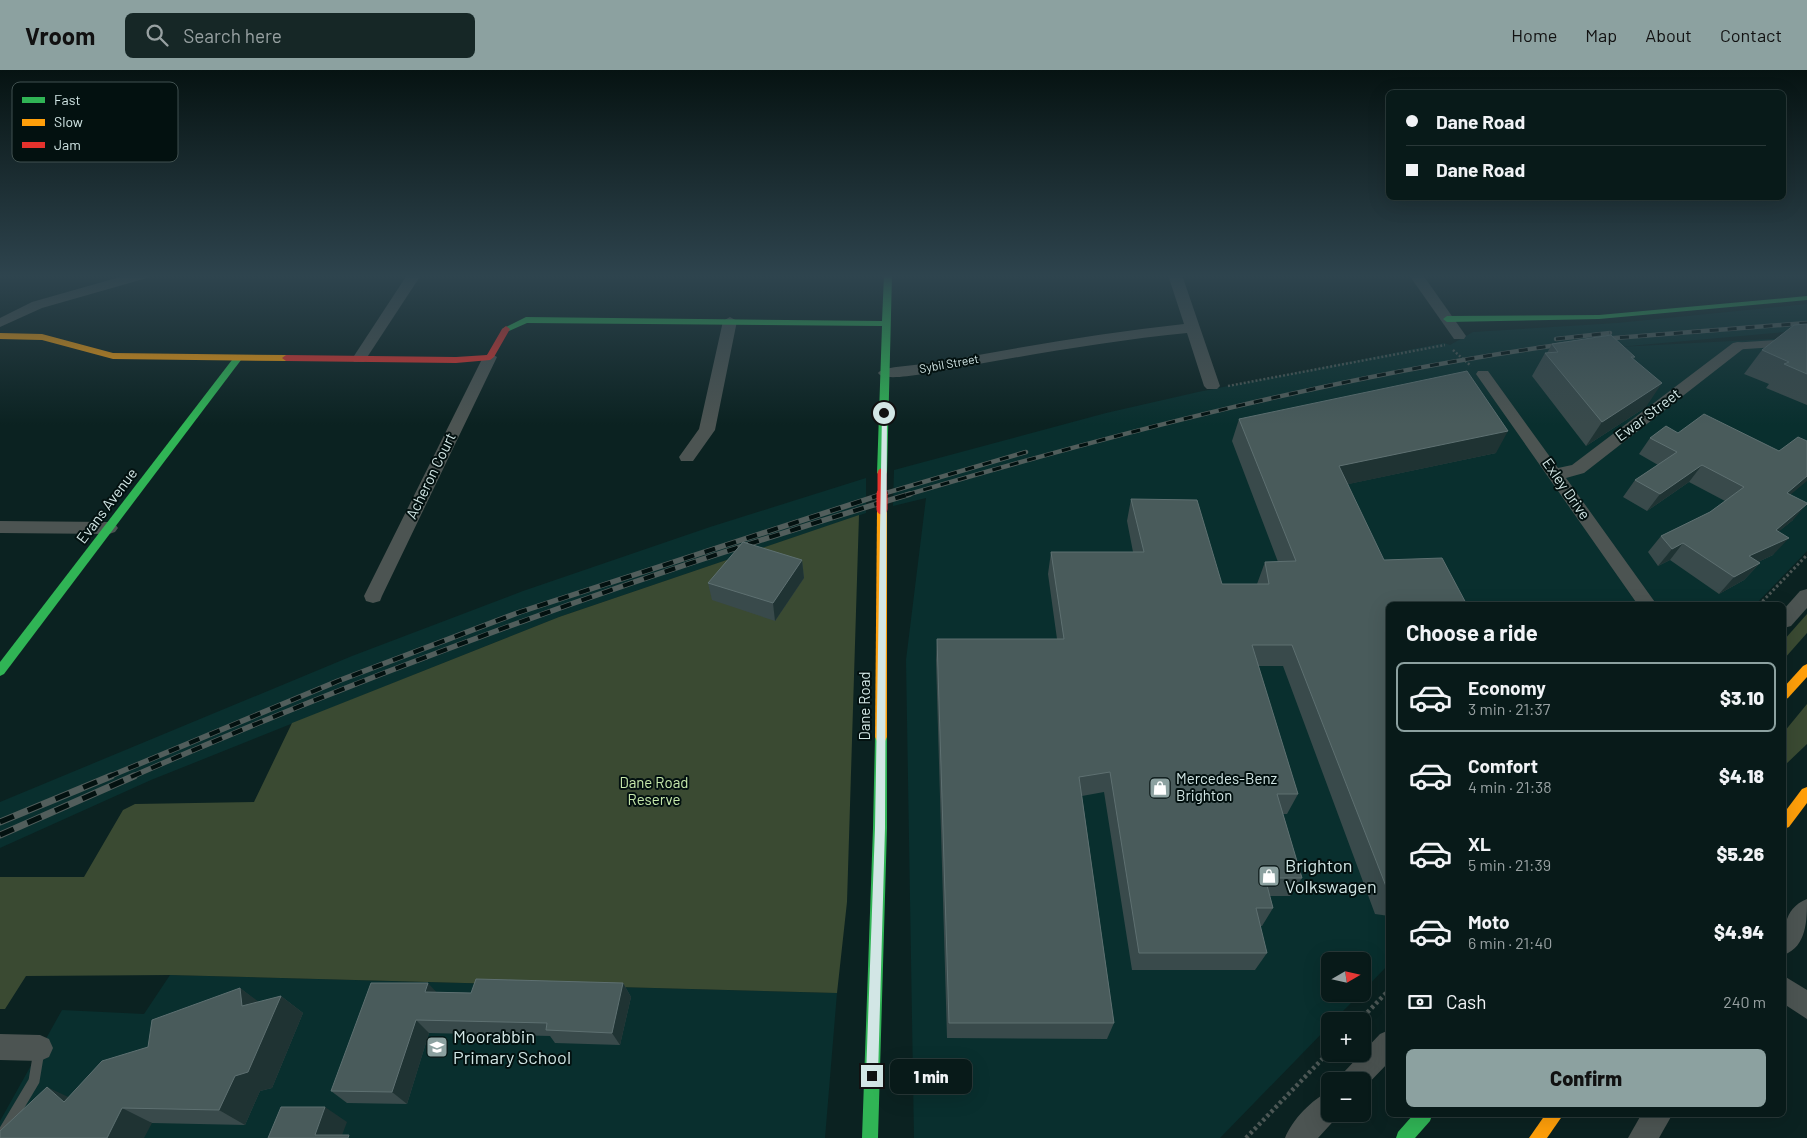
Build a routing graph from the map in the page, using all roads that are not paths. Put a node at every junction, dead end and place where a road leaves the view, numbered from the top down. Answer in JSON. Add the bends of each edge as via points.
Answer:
{"nodes":[{"id":1,"x":886,"y":324,"type":"edge"},
{"id":2,"x":380,"y":325,"type":"edge"},
{"id":3,"x":514,"y":325,"type":"edge"},
{"id":4,"x":729,"y":325,"type":"edge"},
{"id":5,"x":1190,"y":325,"type":"edge"},
{"id":6,"x":1451,"y":325,"type":"edge"},
{"id":7,"x":1191,"y":328,"type":"junction"},
{"id":8,"x":0,"y":336,"type":"edge"},
{"id":9,"x":1459,"y":336,"type":"road end"},
{"id":10,"x":1787,"y":342,"type":"edge"},
{"id":11,"x":1738,"y":346,"type":"joint"},
{"id":12,"x":490,"y":357,"type":"junction"},
{"id":13,"x":238,"y":358,"type":"junction"},
{"id":14,"x":358,"y":358,"type":"junction"},
{"id":15,"x":885,"y":373,"type":"junction"},
{"id":16,"x":1483,"y":374,"type":"road end"},
{"id":17,"x":1212,"y":386,"type":"road end"},
{"id":18,"x":688,"y":457,"type":"dead end"},
{"id":19,"x":1554,"y":473,"type":"junction"},
{"id":20,"x":0,"y":526,"type":"edge"},
{"id":21,"x":109,"y":528,"type":"junction"},
{"id":22,"x":373,"y":596,"type":"dead end"},
{"id":23,"x":1807,"y":596,"type":"edge"},
{"id":24,"x":1646,"y":602,"type":"edge"},
{"id":25,"x":1786,"y":619,"type":"edge"},
{"id":26,"x":1807,"y":669,"type":"edge"},
{"id":27,"x":0,"y":672,"type":"edge"},
{"id":28,"x":1786,"y":694,"type":"edge"},
{"id":29,"x":1807,"y":793,"type":"edge"},
{"id":30,"x":1786,"y":820,"type":"edge"},
{"id":31,"x":1807,"y":910,"type":"edge"},
{"id":32,"x":1786,"y":940,"type":"edge"},
{"id":33,"x":1786,"y":990,"type":"edge"},
{"id":34,"x":1807,"y":1006,"type":"edge"},
{"id":35,"x":1386,"y":1046,"type":"edge"},
{"id":36,"x":0,"y":1047,"type":"edge"},
{"id":37,"x":40,"y":1048,"type":"joint"},
{"id":38,"x":1362,"y":1072,"type":"edge"},
{"id":39,"x":1321,"y":1115,"type":"edge"},
{"id":40,"x":1422,"y":1117,"type":"edge"},
{"id":41,"x":1554,"y":1117,"type":"edge"},
{"id":42,"x":1657,"y":1117,"type":"edge"},
{"id":43,"x":0,"y":1138,"type":"edge"},
{"id":44,"x":870,"y":1138,"type":"edge"},
{"id":45,"x":1299,"y":1138,"type":"edge"},
{"id":46,"x":1404,"y":1138,"type":"edge"},
{"id":47,"x":1538,"y":1138,"type":"edge"},
{"id":48,"x":1642,"y":1138,"type":"edge"}],
"edges":[{"from":1,"to":15,"type":"main road","name":"Dane Road"},
{"from":2,"to":14,"type":"street"},
{"from":3,"to":12,"type":"main road","via":[[503,330]]},
{"from":4,"to":18,"type":"street","via":[[707,430]]},
{"from":5,"to":7,"type":"street"},
{"from":6,"to":9,"type":"street"},
{"from":7,"to":15,"type":"street","name":"Sybil Street","via":[[1111,336],[919,370]]},
{"from":7,"to":17,"type":"street"},
{"from":8,"to":13,"type":"main road","via":[[42,337],[114,356]]},
{"from":10,"to":11,"type":"lane"},
{"from":11,"to":19,"type":"street","name":"Ewar Street","via":[[1578,469]]},
{"from":12,"to":14,"type":"main road","via":[[456,360]]},
{"from":12,"to":22,"type":"street","name":"Acheron Court"},
{"from":13,"to":14,"type":"main road"},
{"from":13,"to":21,"type":"main road","name":"Evans Avenue"},
{"from":15,"to":44,"type":"main road","name":"Dane Road","bridge":true,"via":[[880,828]]},
{"from":16,"to":19,"type":"street","name":"Exley Drive"},
{"from":19,"to":24,"type":"street","name":"Exley Drive"},
{"from":20,"to":21,"type":"street"},
{"from":21,"to":27,"type":"main road","name":"Evans Avenue"},
{"from":23,"to":25,"type":"street"},
{"from":26,"to":28,"type":"main road"},
{"from":29,"to":30,"type":"main road"},
{"from":31,"to":32,"type":"street"},
{"from":33,"to":34,"type":"street"},
{"from":35,"to":38,"type":"street"},
{"from":36,"to":37,"type":"street"},
{"from":37,"to":43,"type":"lane","via":[[34,1081]]},
{"from":39,"to":45,"type":"street"},
{"from":40,"to":46,"type":"main road"},
{"from":41,"to":47,"type":"main road"},
{"from":42,"to":48,"type":"street"}]}
